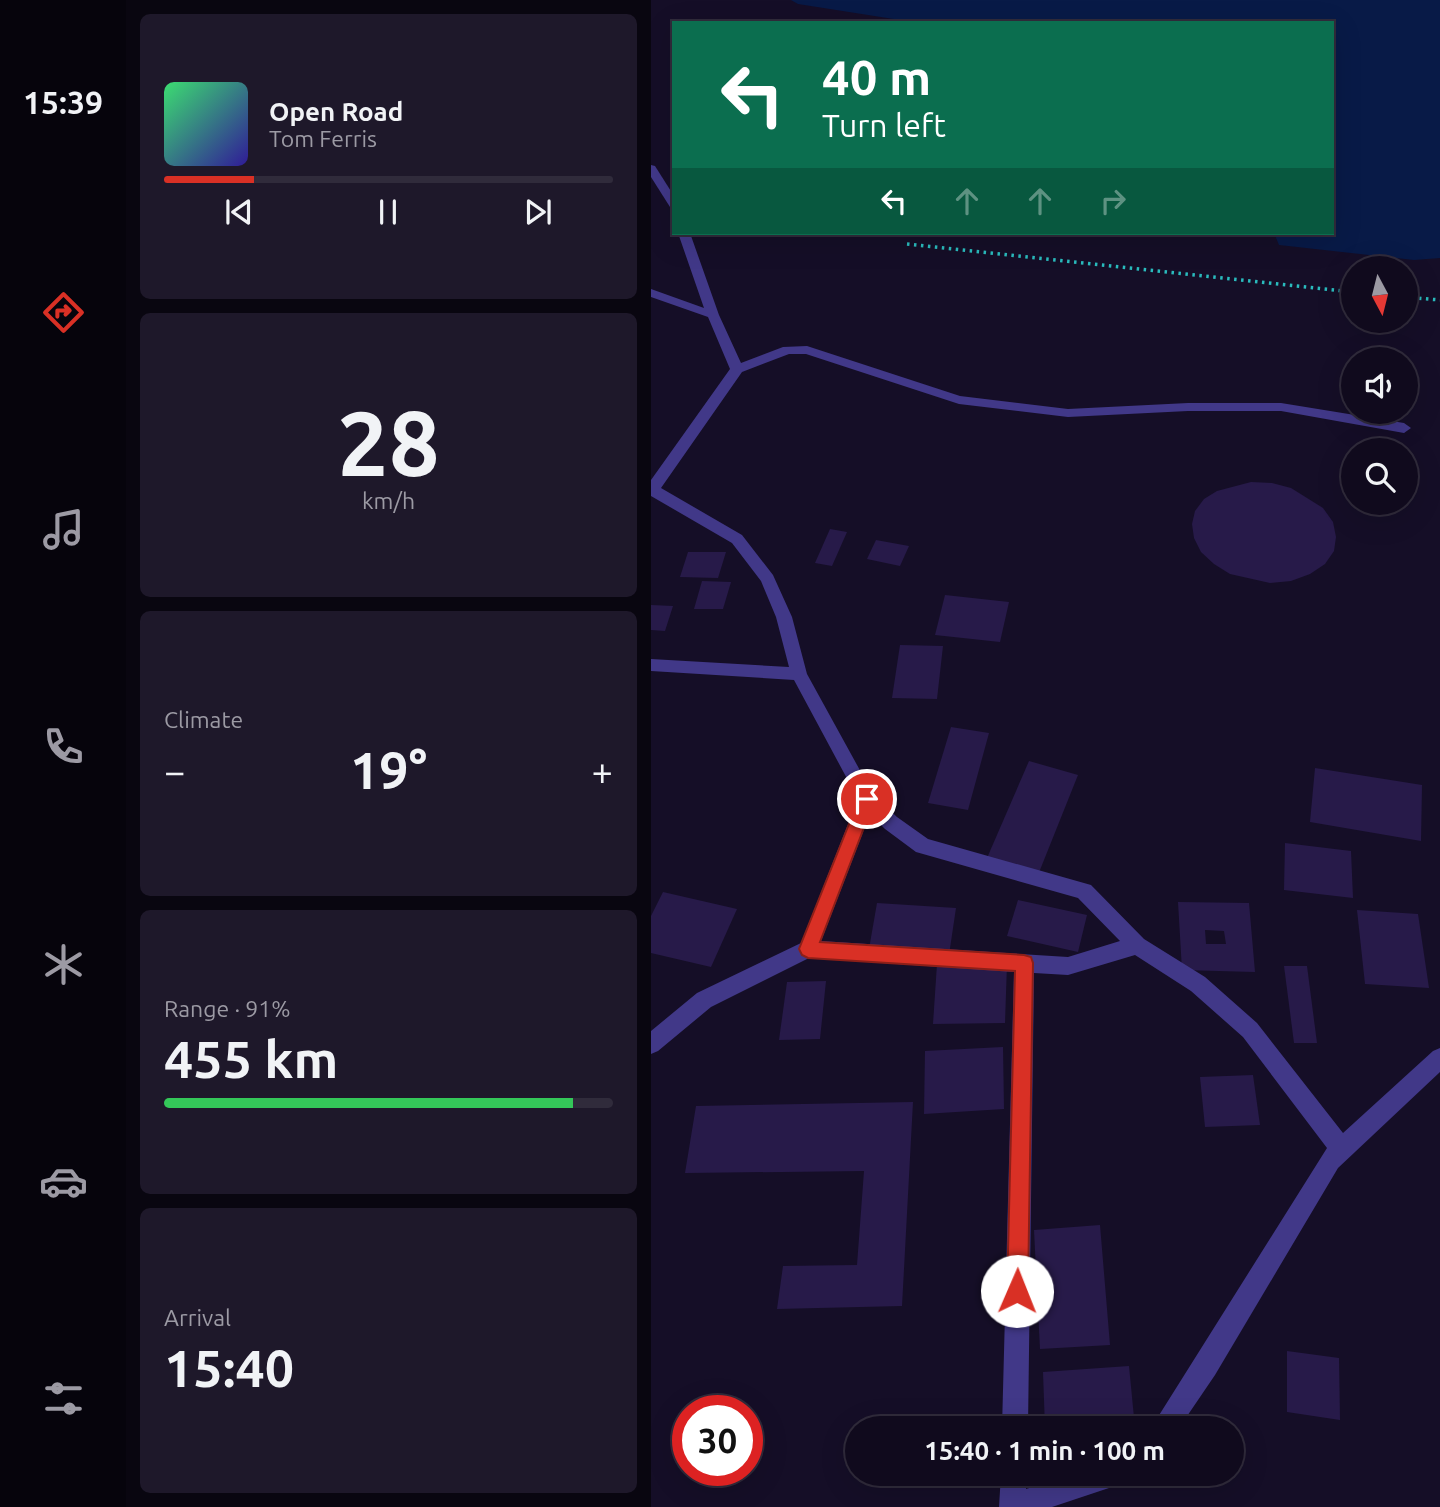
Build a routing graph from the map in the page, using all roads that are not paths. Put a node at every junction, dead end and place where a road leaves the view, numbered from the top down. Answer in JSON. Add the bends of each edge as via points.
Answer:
{"nodes":[{"id":1,"x":651,"y":168,"type":"edge"},
{"id":2,"x":672,"y":202,"type":"edge"},
{"id":3,"x":685,"y":235,"type":"edge"},
{"id":4,"x":651,"y":293,"type":"edge"},
{"id":5,"x":713,"y":314,"type":"junction"},
{"id":6,"x":737,"y":369,"type":"junction"},
{"id":7,"x":1404,"y":428,"type":"dead end"},
{"id":8,"x":652,"y":490,"type":"edge"},
{"id":9,"x":651,"y":665,"type":"edge"},
{"id":10,"x":799,"y":674,"type":"junction"},
{"id":11,"x":867,"y":799,"type":"junction"},
{"id":12,"x":1137,"y":945,"type":"junction"},
{"id":13,"x":808,"y":949,"type":"junction"},
{"id":14,"x":1024,"y":963,"type":"junction"},
{"id":15,"x":651,"y":1044,"type":"edge"},
{"id":16,"x":1440,"y":1058,"type":"edge"},
{"id":17,"x":1342,"y":1149,"type":"junction"},
{"id":18,"x":1014,"y":1416,"type":"edge"},
{"id":19,"x":1172,"y":1416,"type":"edge"},
{"id":20,"x":1013,"y":1486,"type":"edge"},
{"id":21,"x":1078,"y":1486,"type":"edge"},
{"id":22,"x":1012,"y":1507,"type":"edge"}],
"edges":[{"from":1,"to":2,"type":"street"},
{"from":3,"to":5,"type":"street"},
{"from":4,"to":5,"type":"street"},
{"from":5,"to":6,"type":"street"},
{"from":6,"to":7,"type":"street","via":[[788,349],[807,350],[959,400],[1067,413],[1281,407]]},
{"from":6,"to":8,"type":"street"},
{"from":8,"to":10,"type":"street","via":[[737,539],[768,579]]},
{"from":9,"to":10,"type":"street"},
{"from":10,"to":11,"type":"street"},
{"from":11,"to":12,"type":"street","via":[[923,846],[1084,891]]},
{"from":11,"to":13,"type":"street"},
{"from":12,"to":14,"type":"street","via":[[1068,966]]},
{"from":12,"to":17,"type":"street","via":[[1198,984],[1250,1030]]},
{"from":13,"to":14,"type":"street"},
{"from":13,"to":15,"type":"street","via":[[703,1000]]},
{"from":14,"to":18,"type":"street"},
{"from":16,"to":17,"type":"street"},
{"from":17,"to":19,"type":"street","via":[[1330,1160]]},
{"from":20,"to":22,"type":"street"},
{"from":21,"to":22,"type":"street"}]}
